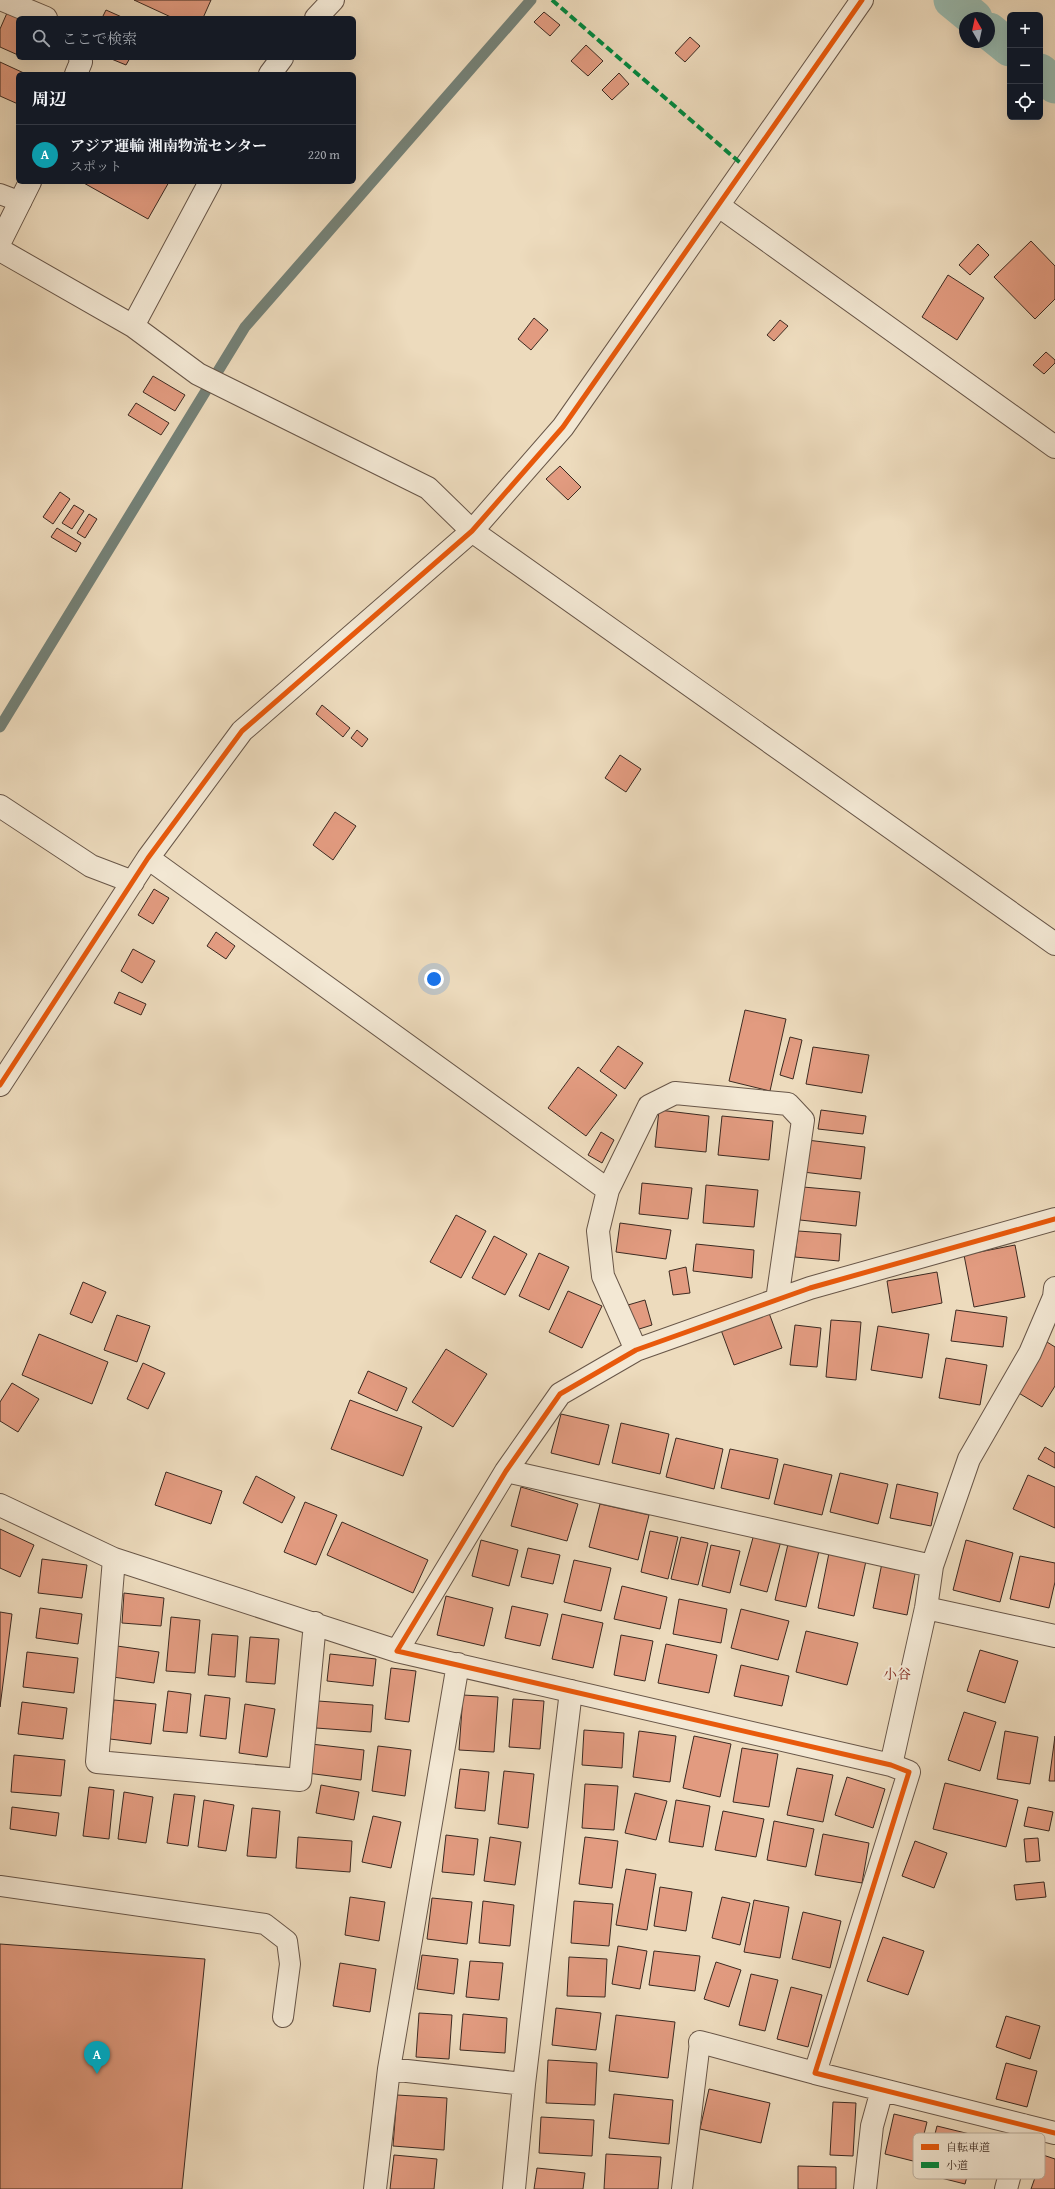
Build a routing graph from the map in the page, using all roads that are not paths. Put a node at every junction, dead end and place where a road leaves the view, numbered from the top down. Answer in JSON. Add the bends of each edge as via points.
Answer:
{"nodes":[{"id":1,"x":3,"y":0,"type":"edge"},
{"id":2,"x":333,"y":0,"type":"edge"},
{"id":3,"x":862,"y":0,"type":"edge"},
{"id":4,"x":41,"y":16,"type":"edge"},
{"id":5,"x":318,"y":16,"type":"edge"},
{"id":6,"x":80,"y":60,"type":"edge"},
{"id":7,"x":280,"y":60,"type":"edge"},
{"id":8,"x":77,"y":72,"type":"edge"},
{"id":9,"x":272,"y":72,"type":"edge"},
{"id":10,"x":29,"y":184,"type":"edge"},
{"id":11,"x":209,"y":184,"type":"edge"},
{"id":12,"x":0,"y":194,"type":"edge"},
{"id":13,"x":21,"y":202,"type":"junction"},
{"id":14,"x":719,"y":206,"type":"junction"},
{"id":15,"x":0,"y":242,"type":"edge"},
{"id":16,"x":0,"y":250,"type":"edge"},
{"id":17,"x":133,"y":326,"type":"junction"},
{"id":18,"x":1055,"y":447,"type":"edge"},
{"id":19,"x":472,"y":531,"type":"junction"},
{"id":20,"x":0,"y":806,"type":"edge"},
{"id":21,"x":148,"y":858,"type":"junction"},
{"id":22,"x":133,"y":882,"type":"junction"},
{"id":23,"x":1055,"y":944,"type":"edge"},
{"id":24,"x":0,"y":1085,"type":"edge"},
{"id":25,"x":608,"y":1190,"type":"junction"},
{"id":26,"x":1055,"y":1219,"type":"edge"},
{"id":27,"x":1055,"y":1288,"type":"edge"},
{"id":28,"x":777,"y":1300,"type":"junction"},
{"id":29,"x":636,"y":1350,"type":"junction"},
{"id":30,"x":506,"y":1470,"type":"junction"},
{"id":31,"x":0,"y":1505,"type":"edge"},
{"id":32,"x":114,"y":1559,"type":"junction"},
{"id":33,"x":932,"y":1566,"type":"junction"},
{"id":34,"x":926,"y":1608,"type":"junction"},
{"id":35,"x":315,"y":1624,"type":"junction"},
{"id":36,"x":1055,"y":1636,"type":"edge"},
{"id":37,"x":398,"y":1651,"type":"junction"},
{"id":38,"x":458,"y":1664,"type":"junction"},
{"id":39,"x":571,"y":1691,"type":"junction"},
{"id":40,"x":892,"y":1766,"type":"junction"},
{"id":41,"x":0,"y":1886,"type":"edge"},
{"id":42,"x":283,"y":2017,"type":"dead end"},
{"id":43,"x":700,"y":2042,"type":"joint"},
{"id":44,"x":390,"y":2069,"type":"junction"},
{"id":45,"x":815,"y":2073,"type":"junction"},
{"id":46,"x":524,"y":2084,"type":"junction"},
{"id":47,"x":882,"y":2090,"type":"junction"},
{"id":48,"x":1023,"y":2125,"type":"junction"},
{"id":49,"x":1021,"y":2133,"type":"edge"},
{"id":50,"x":1055,"y":2133,"type":"edge"},
{"id":51,"x":1009,"y":2179,"type":"edge"},
{"id":52,"x":375,"y":2189,"type":"edge"},
{"id":53,"x":514,"y":2189,"type":"edge"},
{"id":54,"x":682,"y":2189,"type":"edge"},
{"id":55,"x":865,"y":2189,"type":"edge"},
{"id":56,"x":1006,"y":2189,"type":"edge"}],
"edges":[{"from":1,"to":4,"type":"street"},
{"from":2,"to":5,"type":"street"},
{"from":3,"to":14,"type":"street"},
{"from":6,"to":8,"type":"street"},
{"from":7,"to":9,"type":"street"},
{"from":10,"to":13,"type":"street"},
{"from":11,"to":17,"type":"street"},
{"from":12,"to":13,"type":"lane"},
{"from":13,"to":15,"type":"street"},
{"from":14,"to":18,"type":"street"},
{"from":14,"to":19,"type":"street","via":[[563,427]]},
{"from":16,"to":17,"type":"street"},
{"from":17,"to":19,"type":"street","via":[[198,374],[428,488]]},
{"from":19,"to":21,"type":"street","via":[[242,731]]},
{"from":19,"to":23,"type":"street"},
{"from":20,"to":22,"type":"street","via":[[91,866]]},
{"from":21,"to":22,"type":"street"},
{"from":21,"to":25,"type":"street"},
{"from":22,"to":24,"type":"street"},
{"from":25,"to":28,"type":"street","via":[[649,1106],[675,1093],[788,1104],[803,1120]]},
{"from":25,"to":29,"type":"street","via":[[598,1231],[603,1276]]},
{"from":26,"to":28,"type":"street","via":[[810,1288]]},
{"from":27,"to":33,"type":"street","via":[[1054,1297],[1030,1353],[969,1460]]},
{"from":28,"to":29,"type":"street"},
{"from":29,"to":30,"type":"street","via":[[560,1394]]},
{"from":30,"to":33,"type":"street"},
{"from":30,"to":37,"type":"street"},
{"from":31,"to":32,"type":"street"},
{"from":32,"to":35,"type":"street"},
{"from":32,"to":35,"type":"street","via":[[97,1762],[300,1780]]},
{"from":33,"to":34,"type":"street"},
{"from":34,"to":36,"type":"street"},
{"from":34,"to":40,"type":"street"},
{"from":35,"to":37,"type":"street"},
{"from":37,"to":38,"type":"street"},
{"from":38,"to":39,"type":"street"},
{"from":38,"to":44,"type":"street"},
{"from":39,"to":40,"type":"street"},
{"from":39,"to":46,"type":"street"},
{"from":40,"to":45,"type":"street","via":[[910,1772]]},
{"from":41,"to":42,"type":"lane","via":[[265,1924],[287,1941],[290,1964]]},
{"from":43,"to":45,"type":"street"},
{"from":43,"to":54,"type":"lane"},
{"from":44,"to":46,"type":"street"},
{"from":44,"to":52,"type":"street"},
{"from":45,"to":47,"type":"street"},
{"from":46,"to":53,"type":"street"},
{"from":47,"to":48,"type":"street"},
{"from":47,"to":55,"type":"street","via":[[872,2126]]},
{"from":48,"to":49,"type":"street"},
{"from":48,"to":50,"type":"street"},
{"from":51,"to":56,"type":"street"}]}
